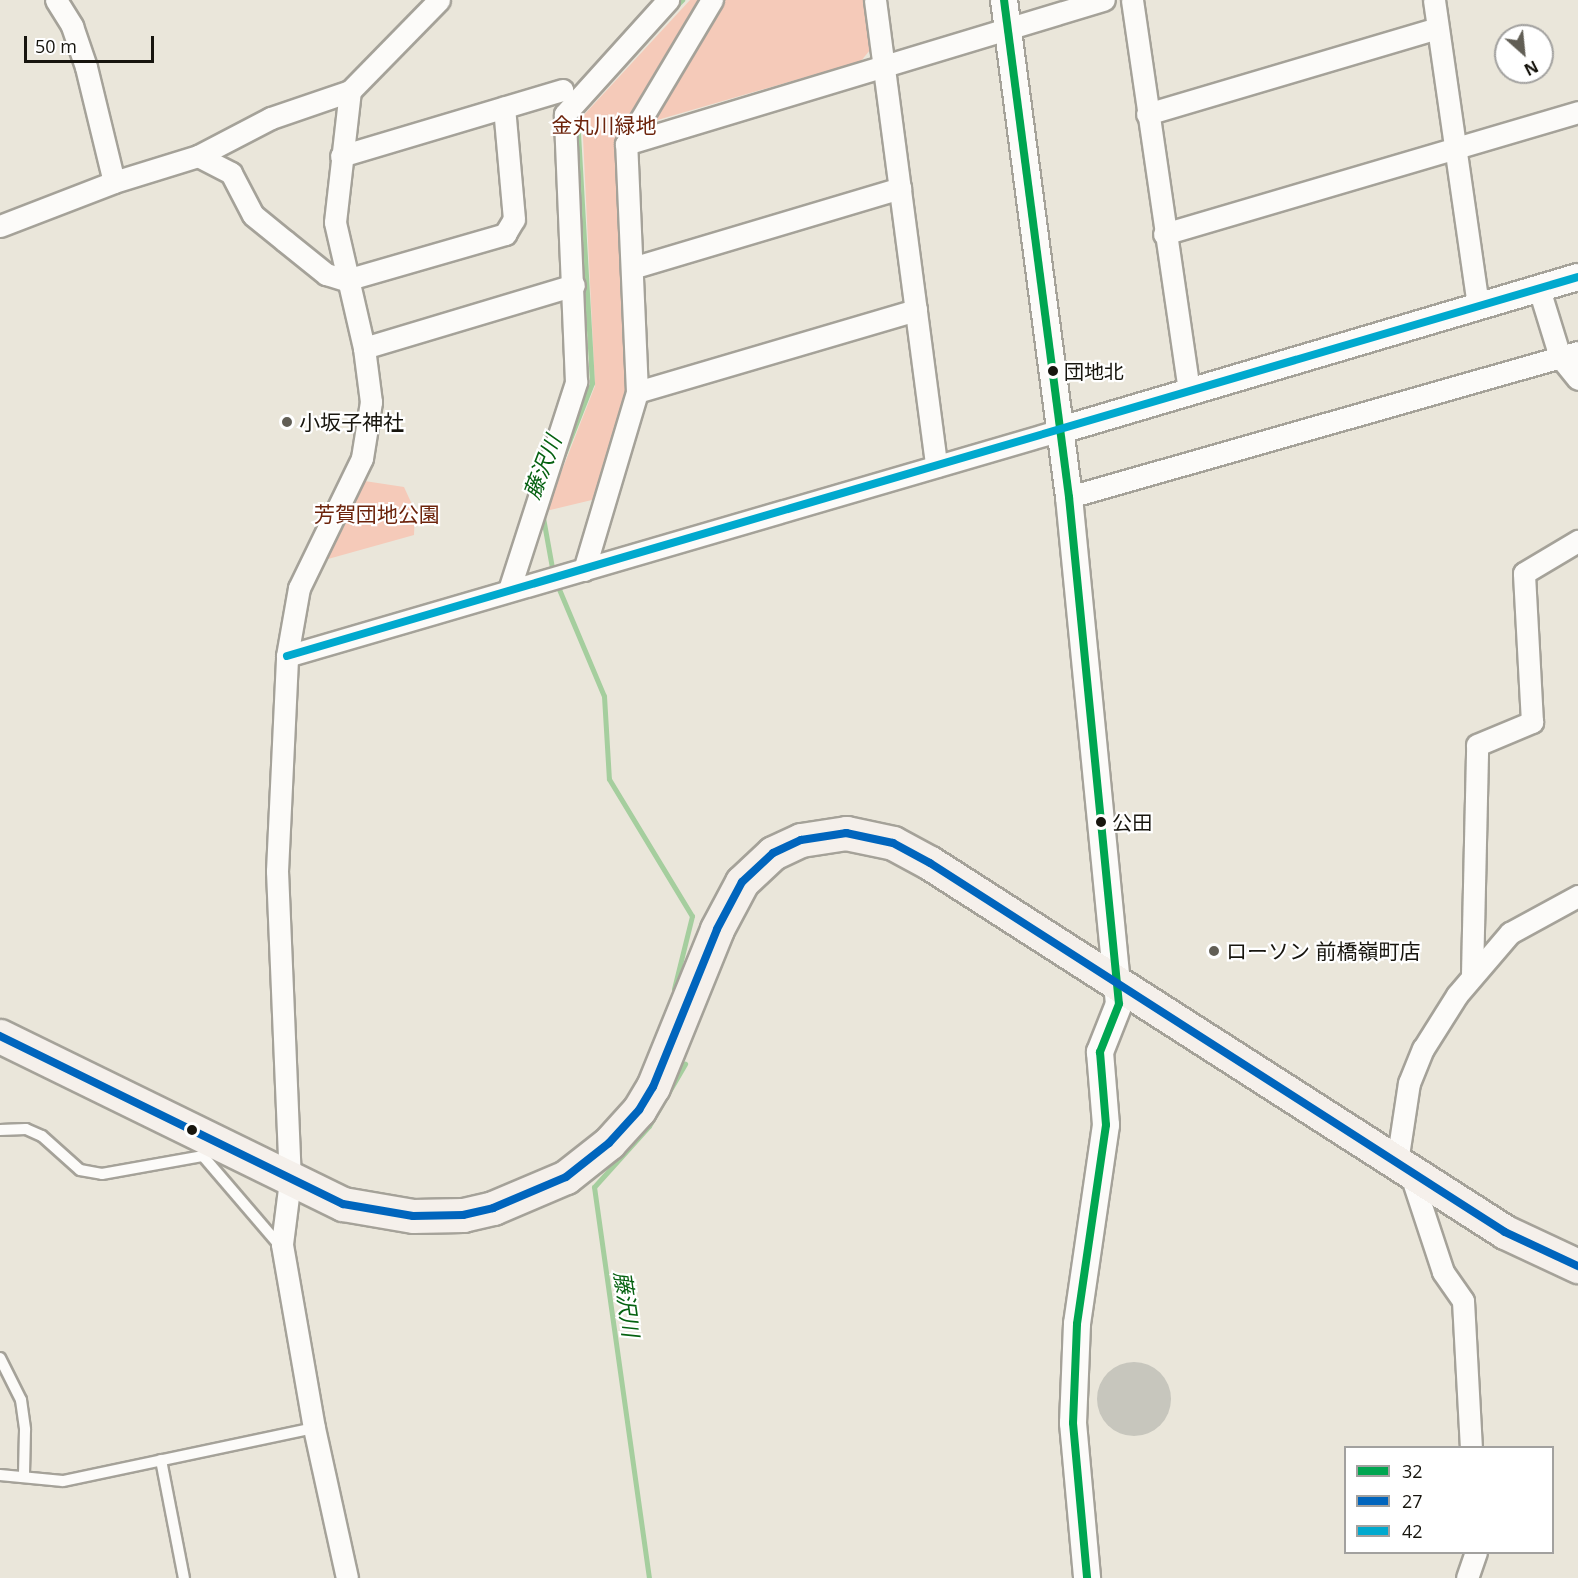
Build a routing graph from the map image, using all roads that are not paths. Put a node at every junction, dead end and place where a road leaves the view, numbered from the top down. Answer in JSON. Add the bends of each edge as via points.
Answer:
{"nodes":[{"id":1,"x":56,"y":0,"type":"edge"},
{"id":2,"x":439,"y":0,"type":"edge"},
{"id":3,"x":668,"y":0,"type":"edge"},
{"id":4,"x":712,"y":0,"type":"edge"},
{"id":5,"x":875,"y":0,"type":"edge"},
{"id":6,"x":1004,"y":0,"type":"edge"},
{"id":7,"x":1104,"y":0,"type":"edge"},
{"id":8,"x":1132,"y":0,"type":"edge"},
{"id":9,"x":1434,"y":0,"type":"edge"},
{"id":10,"x":1008,"y":27,"type":"junction"},
{"id":11,"x":1438,"y":28,"type":"junction"},
{"id":12,"x":885,"y":67,"type":"junction"},
{"id":13,"x":562,"y":90,"type":"dead end"},
{"id":14,"x":350,"y":91,"type":"junction"},
{"id":15,"x":504,"y":107,"type":"junction"},
{"id":16,"x":1578,"y":112,"type":"edge"},
{"id":17,"x":1147,"y":114,"type":"junction"},
{"id":18,"x":626,"y":144,"type":"junction"},
{"id":19,"x":1455,"y":149,"type":"junction"},
{"id":20,"x":198,"y":156,"type":"junction"},
{"id":21,"x":341,"y":156,"type":"junction"},
{"id":22,"x":114,"y":182,"type":"junction"},
{"id":23,"x":900,"y":188,"type":"junction"},
{"id":24,"x":0,"y":226,"type":"edge"},
{"id":25,"x":1164,"y":234,"type":"junction"},
{"id":26,"x":632,"y":268,"type":"junction"},
{"id":27,"x":1578,"y":277,"type":"edge"},
{"id":28,"x":346,"y":280,"type":"junction"},
{"id":29,"x":574,"y":285,"type":"junction"},
{"id":30,"x":1539,"y":289,"type":"junction"},
{"id":31,"x":1478,"y":307,"type":"junction"},
{"id":32,"x":916,"y":310,"type":"junction"},
{"id":33,"x":364,"y":348,"type":"junction"},
{"id":34,"x":1569,"y":354,"type":"edge"},
{"id":35,"x":1578,"y":379,"type":"edge"},
{"id":36,"x":637,"y":392,"type":"junction"},
{"id":37,"x":1189,"y":393,"type":"junction"},
{"id":38,"x":1061,"y":430,"type":"junction"},
{"id":39,"x":936,"y":466,"type":"junction"},
{"id":40,"x":1069,"y":497,"type":"junction"},
{"id":41,"x":1578,"y":541,"type":"edge"},
{"id":42,"x":584,"y":570,"type":"junction"},
{"id":43,"x":509,"y":590,"type":"junction"},
{"id":44,"x":287,"y":656,"type":"junction"},
{"id":45,"x":1578,"y":896,"type":"edge"},
{"id":46,"x":1472,"y":974,"type":"junction"},
{"id":47,"x":1115,"y":980,"type":"junction"},
{"id":48,"x":0,"y":1036,"type":"edge"},
{"id":49,"x":0,"y":1130,"type":"edge"},
{"id":50,"x":205,"y":1148,"type":"junction"},
{"id":51,"x":1403,"y":1167,"type":"junction"},
{"id":52,"x":290,"y":1181,"type":"junction"},
{"id":53,"x":283,"y":1249,"type":"junction"},
{"id":54,"x":1578,"y":1266,"type":"edge"},
{"id":55,"x":0,"y":1358,"type":"edge"},
{"id":56,"x":314,"y":1428,"type":"junction"},
{"id":57,"x":1471,"y":1446,"type":"edge"},
{"id":58,"x":161,"y":1460,"type":"junction"},
{"id":59,"x":0,"y":1475,"type":"edge"},
{"id":60,"x":24,"y":1475,"type":"junction"},
{"id":61,"x":1475,"y":1554,"type":"edge"},
{"id":62,"x":184,"y":1578,"type":"edge"},
{"id":63,"x":346,"y":1578,"type":"edge"},
{"id":64,"x":1087,"y":1578,"type":"edge"},
{"id":65,"x":1467,"y":1578,"type":"edge"}],
"edges":[{"from":1,"to":22,"type":"street","via":[[72,26],[86,67]]},
{"from":2,"to":14,"type":"street"},
{"from":3,"to":29,"type":"street","via":[[565,114]]},
{"from":4,"to":18,"type":"street"},
{"from":5,"to":12,"type":"street"},
{"from":6,"to":10,"type":"street"},
{"from":7,"to":10,"type":"street"},
{"from":8,"to":17,"type":"street"},
{"from":9,"to":11,"type":"street"},
{"from":10,"to":12,"type":"street"},
{"from":10,"to":38,"type":"street"},
{"from":11,"to":17,"type":"street"},
{"from":11,"to":19,"type":"street"},
{"from":12,"to":18,"type":"street"},
{"from":12,"to":23,"type":"street"},
{"from":13,"to":15,"type":"street"},
{"from":14,"to":20,"type":"street","via":[[271,118]]},
{"from":14,"to":21,"type":"street"},
{"from":15,"to":21,"type":"street"},
{"from":15,"to":28,"type":"street","via":[[514,219],[506,234]]},
{"from":16,"to":19,"type":"street"},
{"from":17,"to":25,"type":"street"},
{"from":18,"to":26,"type":"street"},
{"from":19,"to":25,"type":"street"},
{"from":19,"to":31,"type":"street"},
{"from":20,"to":22,"type":"street"},
{"from":20,"to":28,"type":"street","via":[[231,173],[254,215],[285,241],[326,274]]},
{"from":21,"to":28,"type":"street","via":[[335,222]]},
{"from":22,"to":24,"type":"street"},
{"from":23,"to":26,"type":"street"},
{"from":23,"to":32,"type":"street"},
{"from":25,"to":37,"type":"street"},
{"from":26,"to":36,"type":"street"},
{"from":27,"to":30,"type":"street"},
{"from":28,"to":33,"type":"street"},
{"from":29,"to":33,"type":"street"},
{"from":29,"to":43,"type":"street","via":[[576,382]]},
{"from":30,"to":31,"type":"street"},
{"from":30,"to":34,"type":"street"},
{"from":31,"to":37,"type":"street"},
{"from":32,"to":36,"type":"street"},
{"from":32,"to":39,"type":"street"},
{"from":33,"to":44,"type":"street","via":[[371,402],[362,458],[299,588]]},
{"from":34,"to":35,"type":"street"},
{"from":34,"to":40,"type":"street"},
{"from":36,"to":42,"type":"street"},
{"from":37,"to":38,"type":"street"},
{"from":38,"to":39,"type":"street"},
{"from":38,"to":40,"type":"street"},
{"from":39,"to":42,"type":"street"},
{"from":40,"to":47,"type":"street"},
{"from":41,"to":46,"type":"street","via":[[1524,573],[1532,722],[1477,745]]},
{"from":42,"to":43,"type":"street"},
{"from":43,"to":44,"type":"street"},
{"from":44,"to":52,"type":"street","via":[[278,871]]},
{"from":45,"to":46,"type":"street","via":[[1510,933]]},
{"from":46,"to":51,"type":"street","via":[[1423,1049],[1412,1074]]},
{"from":47,"to":51,"type":"main road"},
{"from":47,"to":52,"type":"main road","via":[[893,843],[846,833],[801,840],[773,853],[742,882],[717,929],[653,1087],[609,1143],[566,1177],[493,1208],[463,1215],[414,1216],[343,1204]]},
{"from":47,"to":64,"type":"street","via":[[1119,1004],[1100,1052],[1106,1125],[1077,1324],[1073,1423]]},
{"from":48,"to":50,"type":"main road"},
{"from":49,"to":50,"type":"lane","via":[[26,1129],[42,1136],[80,1170],[102,1174]]},
{"from":50,"to":52,"type":"main road"},
{"from":50,"to":53,"type":"lane"},
{"from":51,"to":54,"type":"main road","via":[[1505,1232]]},
{"from":51,"to":57,"type":"street","via":[[1443,1272],[1463,1301]]},
{"from":52,"to":53,"type":"street"},
{"from":53,"to":56,"type":"street"},
{"from":55,"to":60,"type":"lane","via":[[21,1400]]},
{"from":56,"to":58,"type":"lane"},
{"from":56,"to":63,"type":"street"},
{"from":58,"to":60,"type":"lane","via":[[63,1481]]},
{"from":58,"to":62,"type":"lane"},
{"from":59,"to":60,"type":"lane"},
{"from":61,"to":65,"type":"street"}]}
